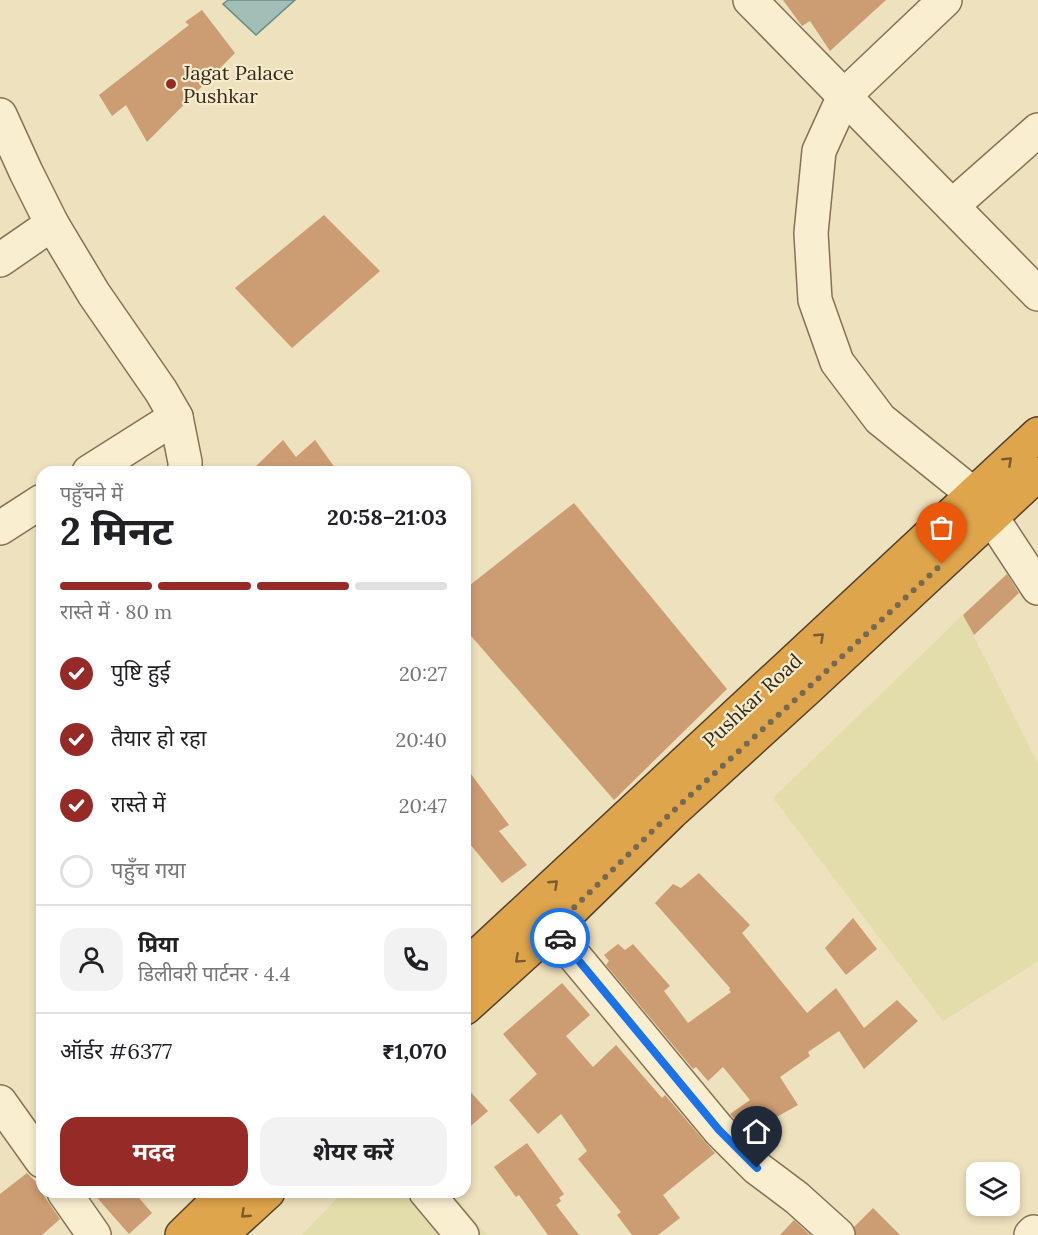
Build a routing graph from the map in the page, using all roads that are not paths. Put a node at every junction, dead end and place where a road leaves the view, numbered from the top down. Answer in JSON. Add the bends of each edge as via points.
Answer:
{"nodes":[{"id":1,"x":750,"y":0,"type":"edge"},
{"id":2,"x":945,"y":0,"type":"edge"},
{"id":3,"x":844,"y":96,"type":"junction"},
{"id":4,"x":0,"y":115,"type":"edge"},
{"id":5,"x":1038,"y":130,"type":"edge"},
{"id":6,"x":952,"y":206,"type":"junction"},
{"id":7,"x":52,"y":224,"type":"junction"},
{"id":8,"x":0,"y":260,"type":"edge"},
{"id":9,"x":1038,"y":294,"type":"edge"},
{"id":10,"x":176,"y":417,"type":"junction"},
{"id":11,"x":1038,"y":434,"type":"edge"},
{"id":12,"x":98,"y":466,"type":"edge"},
{"id":13,"x":185,"y":466,"type":"edge"},
{"id":14,"x":1038,"y":474,"type":"edge"},
{"id":15,"x":36,"y":505,"type":"edge"},
{"id":16,"x":983,"y":506,"type":"junction"},
{"id":17,"x":0,"y":528,"type":"edge"},
{"id":18,"x":1038,"y":588,"type":"edge"},
{"id":19,"x":552,"y":929,"type":"junction"},
{"id":20,"x":471,"y":962,"type":"edge"},
{"id":21,"x":471,"y":996,"type":"edge"},
{"id":22,"x":0,"y":1102,"type":"edge"},
{"id":23,"x":36,"y":1153,"type":"edge"},
{"id":24,"x":68,"y":1198,"type":"edge"},
{"id":25,"x":220,"y":1198,"type":"edge"},
{"id":26,"x":261,"y":1198,"type":"edge"},
{"id":27,"x":431,"y":1198,"type":"edge"},
{"id":28,"x":94,"y":1235,"type":"edge"},
{"id":29,"x":182,"y":1235,"type":"edge"},
{"id":30,"x":221,"y":1235,"type":"edge"},
{"id":31,"x":462,"y":1235,"type":"edge"},
{"id":32,"x":838,"y":1235,"type":"edge"}],
"edges":[{"from":1,"to":3,"type":"street"},
{"from":2,"to":3,"type":"street"},
{"from":3,"to":6,"type":"street"},
{"from":3,"to":16,"type":"street","via":[[819,151],[811,233],[815,300],[837,362],[880,418]]},
{"from":4,"to":7,"type":"street"},
{"from":5,"to":6,"type":"street"},
{"from":6,"to":9,"type":"street"},
{"from":7,"to":8,"type":"street"},
{"from":7,"to":10,"type":"street"},
{"from":10,"to":12,"type":"street"},
{"from":10,"to":13,"type":"street"},
{"from":16,"to":11,"type":"highway","name":"Pushkar Road","one_way":true},
{"from":14,"to":16,"type":"highway","name":"Pushkar Road"},
{"from":15,"to":17,"type":"street"},
{"from":16,"to":18,"type":"street"},
{"from":16,"to":19,"type":"highway","name":"Pushkar Road","via":[[808,688]]},
{"from":20,"to":16,"type":"highway","name":"Pushkar Road","one_way":true},
{"from":19,"to":21,"type":"highway","name":"Pushkar Road","one_way":true},
{"from":19,"to":32,"type":"street","via":[[719,1130],[757,1168]]},
{"from":22,"to":23,"type":"street"},
{"from":24,"to":28,"type":"street"},
{"from":25,"to":29,"type":"highway"},
{"from":26,"to":30,"type":"highway","one_way":true},
{"from":27,"to":31,"type":"street"}]}
